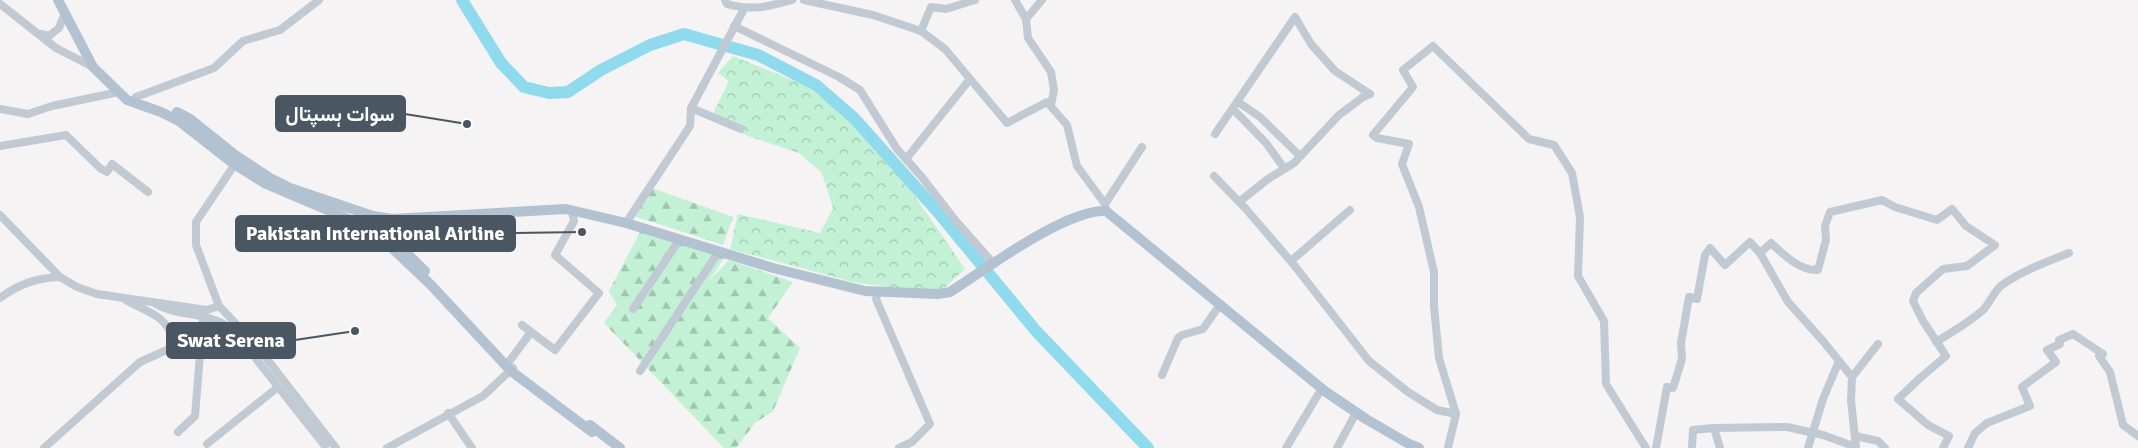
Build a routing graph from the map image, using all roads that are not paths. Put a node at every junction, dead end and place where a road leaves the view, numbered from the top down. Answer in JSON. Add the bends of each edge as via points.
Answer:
{"nodes":[{"id":1,"x":58,"y":0,"type":"edge"},
{"id":2,"x":319,"y":0,"type":"edge"},
{"id":3,"x":725,"y":0,"type":"edge"},
{"id":4,"x":755,"y":0,"type":"edge"},
{"id":5,"x":792,"y":0,"type":"edge"},
{"id":6,"x":804,"y":0,"type":"edge"},
{"id":7,"x":975,"y":0,"type":"edge"},
{"id":8,"x":1015,"y":0,"type":"edge"},
{"id":9,"x":1042,"y":0,"type":"edge"},
{"id":10,"x":0,"y":4,"type":"edge"},
{"id":11,"x":748,"y":8,"type":"junction"},
{"id":12,"x":65,"y":13,"type":"junction"},
{"id":13,"x":1026,"y":19,"type":"junction"},
{"id":14,"x":734,"y":27,"type":"junction"},
{"id":15,"x":921,"y":31,"type":"junction"},
{"id":16,"x":36,"y":33,"type":"junction"},
{"id":17,"x":93,"y":67,"type":"junction"},
{"id":18,"x":970,"y":79,"type":"junction"},
{"id":19,"x":119,"y":92,"type":"junction"},
{"id":20,"x":136,"y":97,"type":"junction"},
{"id":21,"x":1051,"y":105,"type":"junction"},
{"id":22,"x":1236,"y":105,"type":"junction"},
{"id":23,"x":691,"y":108,"type":"junction"},
{"id":24,"x":0,"y":109,"type":"edge"},
{"id":25,"x":741,"y":130,"type":"dead end"},
{"id":26,"x":1215,"y":134,"type":"dead end"},
{"id":27,"x":0,"y":146,"type":"edge"},
{"id":28,"x":1142,"y":147,"type":"dead end"},
{"id":29,"x":1300,"y":156,"type":"junction"},
{"id":30,"x":906,"y":159,"type":"junction"},
{"id":31,"x":237,"y":161,"type":"junction"},
{"id":32,"x":1284,"y":168,"type":"junction"},
{"id":33,"x":1214,"y":176,"type":"dead end"},
{"id":34,"x":148,"y":192,"type":"dead end"},
{"id":35,"x":297,"y":194,"type":"junction"},
{"id":36,"x":1239,"y":202,"type":"junction"},
{"id":37,"x":1105,"y":208,"type":"junction"},
{"id":38,"x":572,"y":210,"type":"junction"},
{"id":39,"x":1350,"y":210,"type":"dead end"},
{"id":40,"x":0,"y":215,"type":"edge"},
{"id":41,"x":373,"y":216,"type":"junction"},
{"id":42,"x":626,"y":223,"type":"junction"},
{"id":43,"x":366,"y":225,"type":"junction"},
{"id":44,"x":382,"y":229,"type":"junction"},
{"id":45,"x":680,"y":239,"type":"junction"},
{"id":46,"x":719,"y":251,"type":"junction"},
{"id":47,"x":1760,"y":253,"type":"junction"},
{"id":48,"x":2069,"y":253,"type":"dead end"},
{"id":49,"x":1290,"y":261,"type":"junction"},
{"id":50,"x":994,"y":264,"type":"junction"},
{"id":51,"x":60,"y":277,"type":"junction"},
{"id":52,"x":878,"y":291,"type":"junction"},
{"id":53,"x":0,"y":298,"type":"edge"},
{"id":54,"x":122,"y":298,"type":"junction"},
{"id":55,"x":154,"y":303,"type":"junction"},
{"id":56,"x":219,"y":306,"type":"junction"},
{"id":57,"x":1219,"y":306,"type":"junction"},
{"id":58,"x":632,"y":309,"type":"dead end"},
{"id":59,"x":202,"y":317,"type":"junction"},
{"id":60,"x":522,"y":325,"type":"dead end"},
{"id":61,"x":476,"y":332,"type":"junction"},
{"id":62,"x":531,"y":332,"type":"junction"},
{"id":63,"x":1936,"y":342,"type":"junction"},
{"id":64,"x":1878,"y":344,"type":"dead end"},
{"id":65,"x":1839,"y":361,"type":"junction"},
{"id":66,"x":511,"y":367,"type":"junction"},
{"id":67,"x":640,"y":371,"type":"dead end"},
{"id":68,"x":1162,"y":375,"type":"dead end"},
{"id":69,"x":1852,"y":377,"type":"junction"},
{"id":70,"x":278,"y":387,"type":"junction"},
{"id":71,"x":1322,"y":388,"type":"junction"},
{"id":72,"x":1356,"y":413,"type":"junction"},
{"id":73,"x":448,"y":414,"type":"junction"},
{"id":74,"x":1456,"y":414,"type":"junction"},
{"id":75,"x":1714,"y":428,"type":"junction"},
{"id":76,"x":178,"y":432,"type":"dead end"},
{"id":77,"x":1812,"y":432,"type":"junction"},
{"id":78,"x":1856,"y":436,"type":"junction"},
{"id":79,"x":2138,"y":436,"type":"edge"},
{"id":80,"x":207,"y":444,"type":"dead end"},
{"id":81,"x":913,"y":445,"type":"edge"},
{"id":82,"x":328,"y":446,"type":"edge"},
{"id":83,"x":1411,"y":447,"type":"edge"},
{"id":84,"x":1856,"y":447,"type":"edge"},
{"id":85,"x":45,"y":448,"type":"edge"},
{"id":86,"x":387,"y":448,"type":"edge"},
{"id":87,"x":472,"y":448,"type":"edge"},
{"id":88,"x":619,"y":448,"type":"edge"},
{"id":89,"x":899,"y":448,"type":"edge"},
{"id":90,"x":1286,"y":448,"type":"edge"},
{"id":91,"x":1337,"y":448,"type":"edge"},
{"id":92,"x":1448,"y":448,"type":"edge"},
{"id":93,"x":1646,"y":448,"type":"edge"},
{"id":94,"x":1656,"y":448,"type":"edge"},
{"id":95,"x":1692,"y":448,"type":"edge"},
{"id":96,"x":1720,"y":448,"type":"edge"},
{"id":97,"x":1808,"y":448,"type":"edge"},
{"id":98,"x":1885,"y":448,"type":"edge"},
{"id":99,"x":1943,"y":448,"type":"edge"},
{"id":100,"x":1968,"y":448,"type":"edge"}],
"edges":[{"from":1,"to":12,"type":"main road"},
{"from":2,"to":20,"type":"street","via":[[280,30],[243,40],[214,68]]},
{"from":3,"to":11,"type":"street","via":[[727,4]]},
{"from":4,"to":11,"type":"street"},
{"from":5,"to":11,"type":"street","via":[[762,8]]},
{"from":6,"to":15,"type":"street","via":[[873,15]]},
{"from":7,"to":15,"type":"street","via":[[946,9],[931,7]]},
{"from":8,"to":13,"type":"street"},
{"from":9,"to":13,"type":"street"},
{"from":10,"to":16,"type":"street"},
{"from":11,"to":14,"type":"street"},
{"from":12,"to":16,"type":"street","via":[[59,28],[49,36]]},
{"from":12,"to":17,"type":"main road"},
{"from":13,"to":21,"type":"street","via":[[1028,38],[1051,72],[1054,90]]},
{"from":14,"to":23,"type":"street"},
{"from":14,"to":30,"type":"street","via":[[839,76],[860,90]]},
{"from":15,"to":18,"type":"street","via":[[945,49]]},
{"from":16,"to":17,"type":"street","via":[[56,48]]},
{"from":17,"to":19,"type":"main road"},
{"from":18,"to":21,"type":"street","via":[[1007,123],[1047,102]]},
{"from":18,"to":30,"type":"street"},
{"from":19,"to":20,"type":"main road"},
{"from":19,"to":24,"type":"street","via":[[28,114]]},
{"from":19,"to":31,"type":"main road","via":[[127,100],[179,120]]},
{"from":20,"to":31,"type":"main road","via":[[190,119]]},
{"from":21,"to":37,"type":"street","via":[[1067,125],[1077,166]]},
{"from":22,"to":26,"type":"street"},
{"from":22,"to":29,"type":"street","via":[[1260,117]]},
{"from":22,"to":29,"type":"street","via":[[1295,17],[1311,44],[1335,71],[1370,94],[1340,115]]},
{"from":22,"to":32,"type":"street"},
{"from":23,"to":25,"type":"street"},
{"from":23,"to":42,"type":"street","via":[[690,126]]},
{"from":27,"to":34,"type":"street","via":[[66,135],[101,169],[107,172],[112,164]]},
{"from":28,"to":37,"type":"street"},
{"from":29,"to":32,"type":"street"},
{"from":30,"to":50,"type":"street"},
{"from":31,"to":35,"type":"main road","via":[[266,184]]},
{"from":31,"to":56,"type":"street","via":[[196,222],[196,245]]},
{"from":32,"to":36,"type":"street"},
{"from":33,"to":36,"type":"street"},
{"from":35,"to":41,"type":"main road"},
{"from":35,"to":43,"type":"main road"},
{"from":36,"to":49,"type":"street"},
{"from":37,"to":50,"type":"main road","via":[[1072,217]]},
{"from":37,"to":57,"type":"main road"},
{"from":38,"to":41,"type":"main road","via":[[392,219]]},
{"from":38,"to":42,"type":"main road"},
{"from":38,"to":62,"type":"street","via":[[574,221],[555,255],[600,293],[556,350]]},
{"from":39,"to":49,"type":"street"},
{"from":40,"to":51,"type":"street"},
{"from":41,"to":44,"type":"main road"},
{"from":42,"to":45,"type":"main road"},
{"from":43,"to":44,"type":"main road"},
{"from":43,"to":61,"type":"main road"},
{"from":44,"to":61,"type":"main road","via":[[445,291]]},
{"from":45,"to":46,"type":"main road"},
{"from":45,"to":58,"type":"street"},
{"from":46,"to":52,"type":"main road","via":[[773,268],[865,291]]},
{"from":46,"to":67,"type":"street"},
{"from":47,"to":63,"type":"street","via":[[1771,243],[1808,270],[1818,270],[1830,212],[1882,200],[1937,220],[1952,210],[1966,226],[1995,245],[1967,266],[1943,269],[1916,293],[1913,301]]},
{"from":47,"to":65,"type":"street","via":[[1788,302]]},
{"from":47,"to":94,"type":"street","via":[[1750,242],[1725,264],[1710,248],[1705,255],[1697,300],[1689,298],[1681,342],[1682,359],[1673,388],[1667,387]]},
{"from":48,"to":63,"type":"street","via":[[2033,267],[2003,284],[1982,311]]},
{"from":49,"to":74,"type":"street","via":[[1369,361],[1437,410]]},
{"from":50,"to":52,"type":"main road","via":[[950,292]]},
{"from":51,"to":53,"type":"street","via":[[40,278],[14,287]]},
{"from":51,"to":54,"type":"street","via":[[76,287]]},
{"from":52,"to":81,"type":"street","via":[[876,299],[930,424]]},
{"from":54,"to":55,"type":"street"},
{"from":54,"to":85,"type":"street","via":[[152,313],[168,326],[174,340],[169,349],[140,362]]},
{"from":55,"to":56,"type":"street","via":[[207,310]]},
{"from":55,"to":59,"type":"street","via":[[166,310]]},
{"from":56,"to":82,"type":"street","via":[[256,345]]},
{"from":57,"to":68,"type":"street","via":[[1203,329],[1178,338]]},
{"from":57,"to":71,"type":"main road"},
{"from":59,"to":70,"type":"street","via":[[223,324],[238,336]]},
{"from":59,"to":76,"type":"street","via":[[195,416]]},
{"from":60,"to":62,"type":"street"},
{"from":61,"to":66,"type":"main road"},
{"from":62,"to":66,"type":"street"},
{"from":63,"to":99,"type":"street","via":[[1946,356],[1898,399],[1928,425],[1950,436]]},
{"from":64,"to":69,"type":"street"},
{"from":65,"to":69,"type":"street"},
{"from":65,"to":77,"type":"street"},
{"from":66,"to":73,"type":"street","via":[[483,396]]},
{"from":66,"to":88,"type":"main road"},
{"from":69,"to":78,"type":"street","via":[[1851,400]]},
{"from":70,"to":80,"type":"street"},
{"from":70,"to":82,"type":"street"},
{"from":71,"to":72,"type":"main road"},
{"from":71,"to":90,"type":"street"},
{"from":72,"to":83,"type":"main road"},
{"from":72,"to":91,"type":"street"},
{"from":73,"to":86,"type":"street"},
{"from":73,"to":87,"type":"street"},
{"from":74,"to":92,"type":"street"},
{"from":74,"to":93,"type":"street","via":[[1439,358],[1434,272],[1420,207],[1402,164],[1409,144],[1373,135],[1413,88],[1403,70],[1434,47],[1529,139],[1554,145],[1572,173],[1580,216],[1578,276],[1604,321],[1606,384]]},
{"from":75,"to":77,"type":"street","via":[[1787,427]]},
{"from":75,"to":95,"type":"street","via":[[1693,430]]},
{"from":75,"to":96,"type":"street"},
{"from":77,"to":84,"type":"street"},
{"from":77,"to":97,"type":"street"},
{"from":78,"to":84,"type":"street"},
{"from":78,"to":98,"type":"street","via":[[1878,441]]},
{"from":79,"to":100,"type":"street","via":[[2123,425],[2110,372],[2099,356],[2103,354],[2073,334],[2047,350],[2056,362],[2022,387],[2030,406],[1987,423],[1975,433]]},
{"from":81,"to":89,"type":"street"}]}
